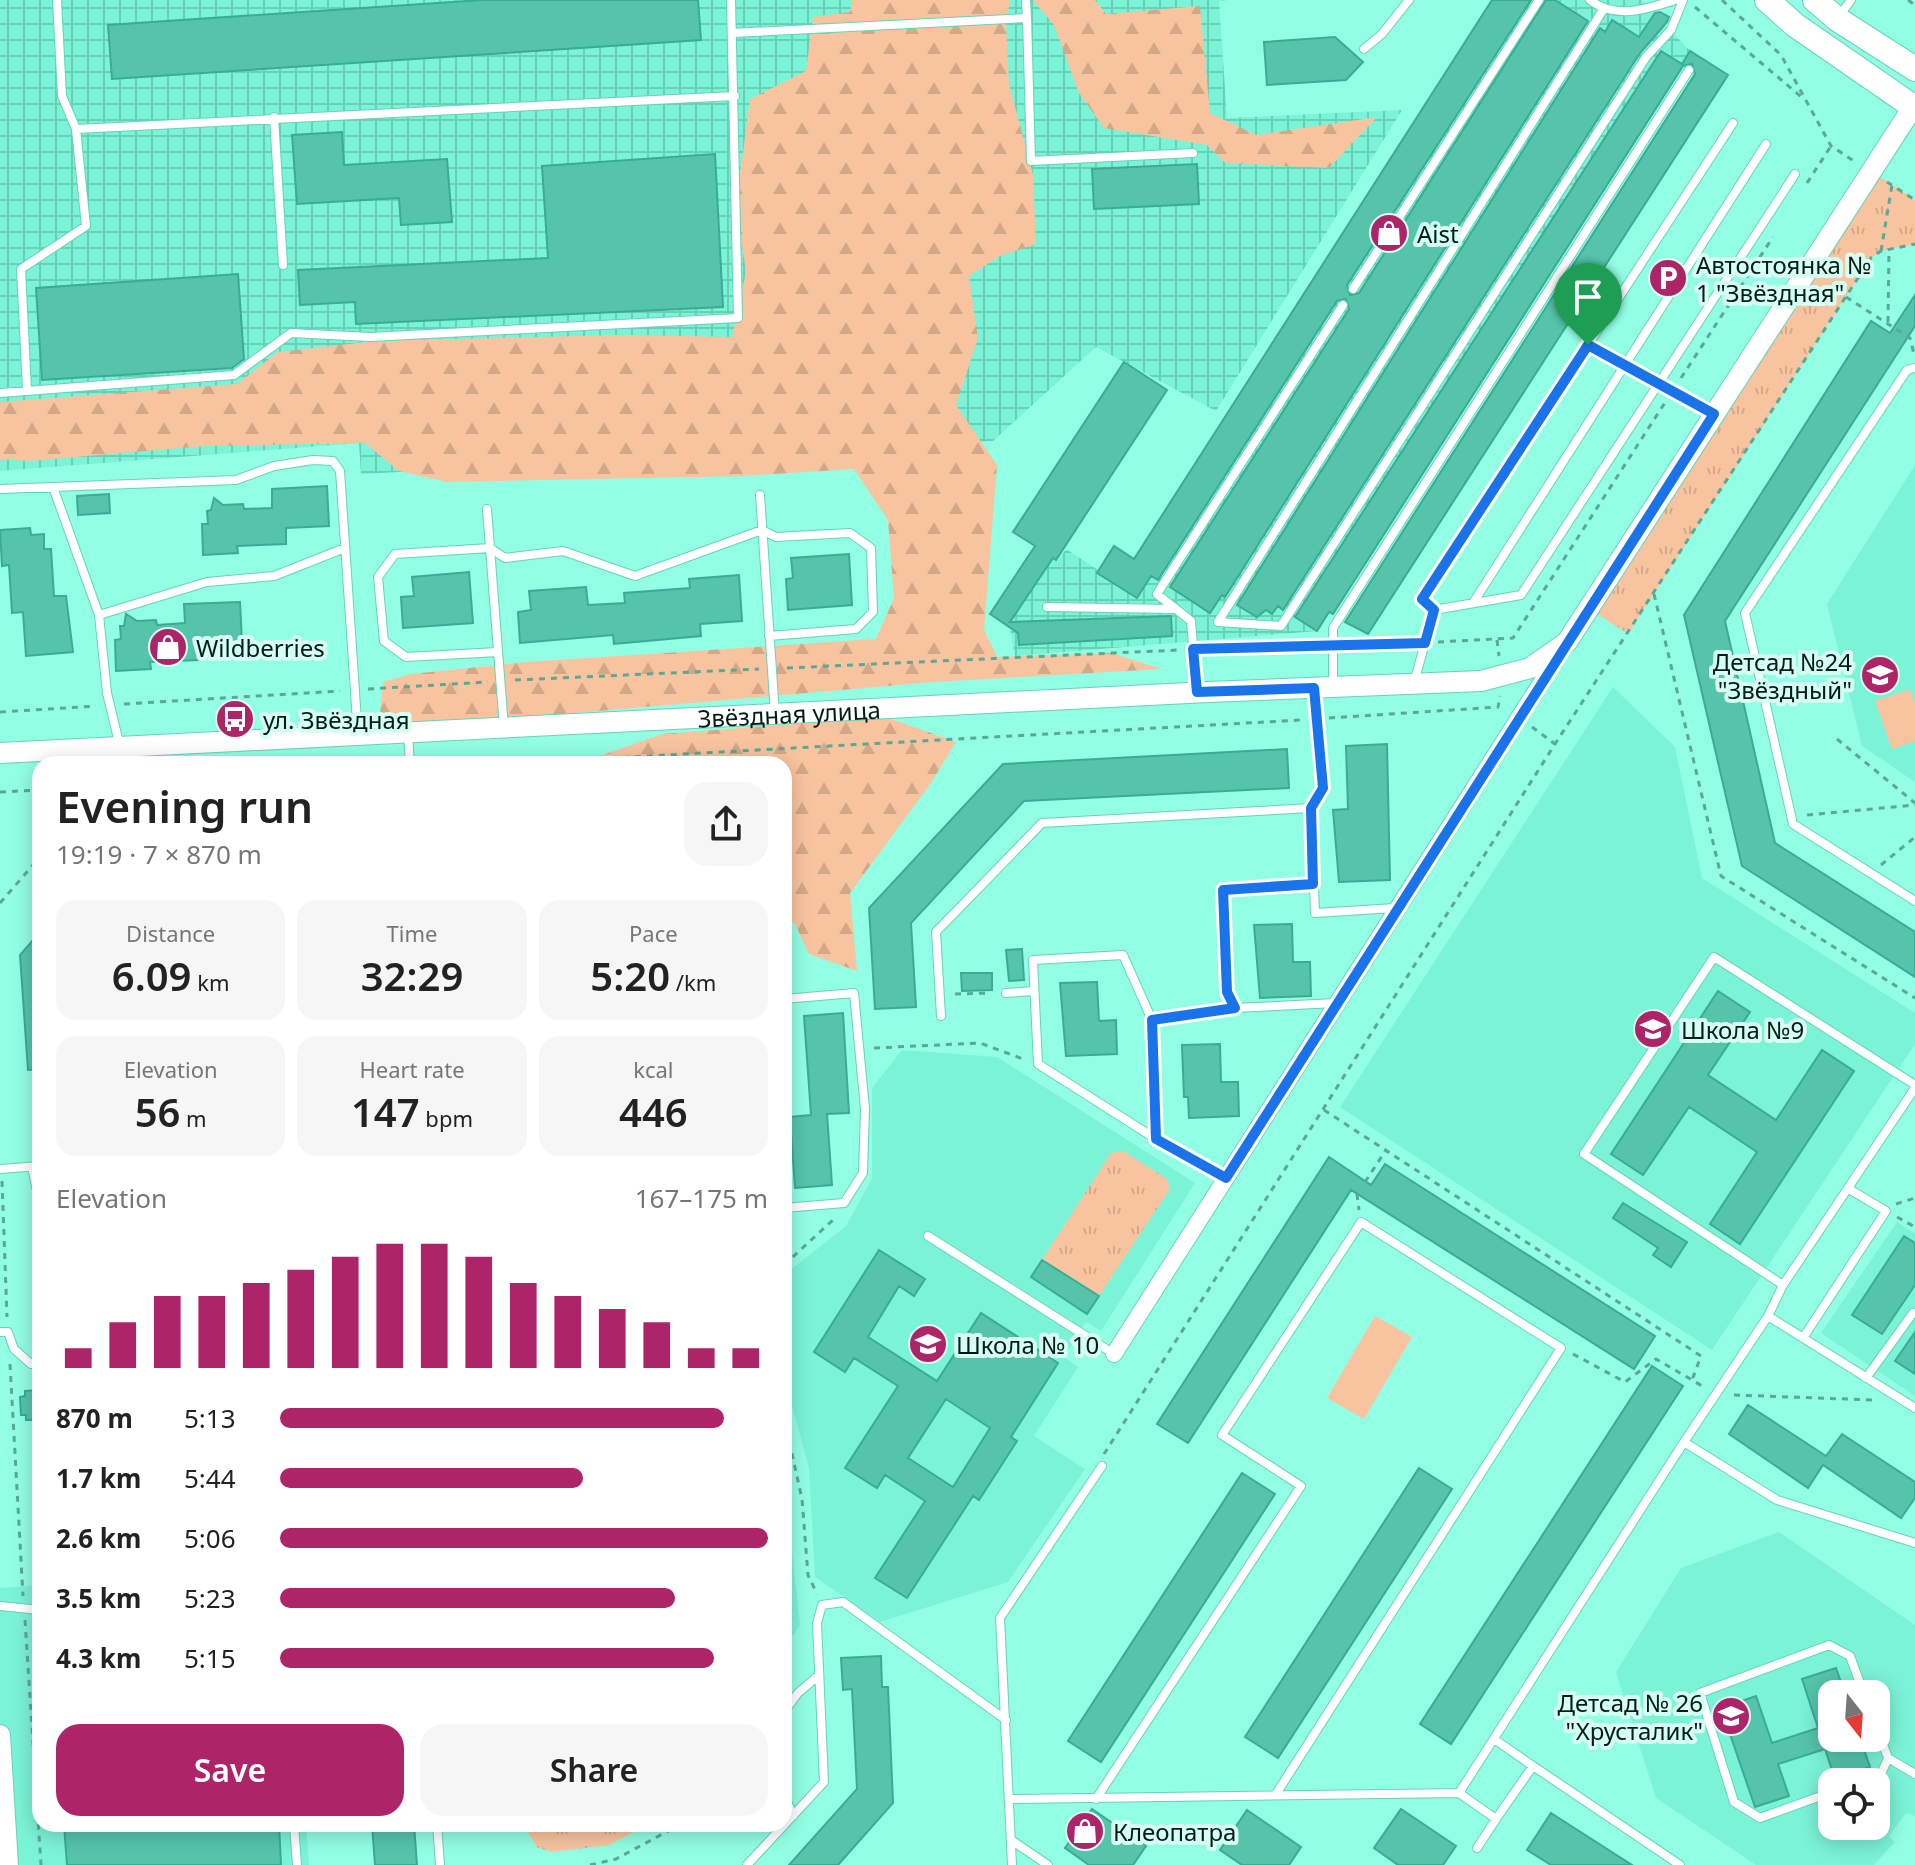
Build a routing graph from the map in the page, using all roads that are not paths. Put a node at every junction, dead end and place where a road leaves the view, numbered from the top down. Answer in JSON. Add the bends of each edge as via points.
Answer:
{"nodes":[{"id":1,"x":57,"y":0,"type":"edge"},
{"id":2,"x":731,"y":0,"type":"edge"},
{"id":3,"x":1026,"y":0,"type":"edge"},
{"id":4,"x":1409,"y":0,"type":"edge"},
{"id":5,"x":1539,"y":0,"type":"edge"},
{"id":6,"x":1590,"y":0,"type":"edge"},
{"id":7,"x":1675,"y":0,"type":"edge"},
{"id":8,"x":1685,"y":0,"type":"edge"},
{"id":9,"x":1767,"y":0,"type":"edge"},
{"id":10,"x":1815,"y":0,"type":"edge"},
{"id":11,"x":1844,"y":9,"type":"edge"},
{"id":12,"x":1603,"y":10,"type":"junction"},
{"id":13,"x":1027,"y":18,"type":"junction"},
{"id":14,"x":732,"y":33,"type":"junction"},
{"id":15,"x":1364,"y":49,"type":"dead end"},
{"id":16,"x":1915,"y":69,"type":"edge"},
{"id":17,"x":1689,"y":70,"type":"dead end"},
{"id":18,"x":735,"y":96,"type":"junction"},
{"id":19,"x":1914,"y":106,"type":"edge"},
{"id":20,"x":274,"y":117,"type":"junction"},
{"id":21,"x":1733,"y":123,"type":"dead end"},
{"id":22,"x":76,"y":129,"type":"junction"},
{"id":23,"x":1766,"y":144,"type":"dead end"},
{"id":24,"x":1193,"y":153,"type":"dead end"},
{"id":25,"x":1795,"y":174,"type":"dead end"},
{"id":26,"x":283,"y":265,"type":"dead end"},
{"id":27,"x":1353,"y":289,"type":"dead end"},
{"id":28,"x":1343,"y":305,"type":"dead end"},
{"id":29,"x":1588,"y":345,"type":"junction"},
{"id":30,"x":1624,"y":367,"type":"junction"},
{"id":31,"x":1915,"y":368,"type":"edge"},
{"id":32,"x":1657,"y":383,"type":"junction"},
{"id":33,"x":27,"y":390,"type":"junction"},
{"id":34,"x":0,"y":393,"type":"edge"},
{"id":35,"x":1714,"y":414,"type":"junction"},
{"id":36,"x":53,"y":487,"type":"junction"},
{"id":37,"x":0,"y":489,"type":"edge"},
{"id":38,"x":760,"y":495,"type":"dead end"},
{"id":39,"x":487,"y":509,"type":"dead end"},
{"id":40,"x":762,"y":530,"type":"junction"},
{"id":41,"x":345,"y":548,"type":"junction"},
{"id":42,"x":490,"y":548,"type":"junction"},
{"id":43,"x":1473,"y":603,"type":"junction"},
{"id":44,"x":1047,"y":607,"type":"dead end"},
{"id":45,"x":1175,"y":609,"type":"junction"},
{"id":46,"x":1434,"y":610,"type":"junction"},
{"id":47,"x":99,"y":615,"type":"junction"},
{"id":48,"x":769,"y":636,"type":"junction"},
{"id":49,"x":1567,"y":642,"type":"junction"},
{"id":50,"x":498,"y":652,"type":"junction"},
{"id":51,"x":1414,"y":684,"type":"junction"},
{"id":52,"x":1324,"y":687,"type":"junction"},
{"id":53,"x":1197,"y":692,"type":"junction"},
{"id":54,"x":775,"y":715,"type":"junction"},
{"id":55,"x":504,"y":729,"type":"junction"},
{"id":56,"x":408,"y":734,"type":"junction"},
{"id":57,"x":358,"y":736,"type":"junction"},
{"id":58,"x":120,"y":748,"type":"junction"},
{"id":59,"x":0,"y":753,"type":"edge"},
{"id":60,"x":409,"y":756,"type":"edge"},
{"id":61,"x":1311,"y":808,"type":"junction"},
{"id":62,"x":1313,"y":884,"type":"junction"},
{"id":63,"x":1915,"y":901,"type":"edge"},
{"id":64,"x":1395,"y":908,"type":"junction"},
{"id":65,"x":1034,"y":991,"type":"junction"},
{"id":66,"x":1006,"y":993,"type":"road end"},
{"id":67,"x":792,"y":998,"type":"edge"},
{"id":68,"x":1336,"y":1003,"type":"junction"},
{"id":69,"x":1235,"y":1008,"type":"junction"},
{"id":70,"x":941,"y":1016,"type":"dead end"},
{"id":71,"x":1152,"y":1020,"type":"junction"},
{"id":72,"x":1915,"y":1086,"type":"edge"},
{"id":73,"x":1156,"y":1139,"type":"junction"},
{"id":74,"x":32,"y":1166,"type":"edge"},
{"id":75,"x":0,"y":1169,"type":"edge"},
{"id":76,"x":1226,"y":1178,"type":"junction"},
{"id":77,"x":1849,"y":1189,"type":"junction"},
{"id":78,"x":792,"y":1207,"type":"edge"},
{"id":79,"x":928,"y":1236,"type":"dead end"},
{"id":80,"x":1783,"y":1285,"type":"junction"},
{"id":81,"x":1914,"y":1313,"type":"edge"},
{"id":82,"x":1768,"y":1316,"type":"junction"},
{"id":83,"x":4,"y":1332,"type":"edge"},
{"id":84,"x":1803,"y":1338,"type":"junction"},
{"id":85,"x":1114,"y":1354,"type":"joint"},
{"id":86,"x":32,"y":1364,"type":"edge"},
{"id":87,"x":1866,"y":1378,"type":"junction"},
{"id":88,"x":1915,"y":1408,"type":"edge"},
{"id":89,"x":1684,"y":1442,"type":"junction"},
{"id":90,"x":1102,"y":1466,"type":"road end"},
{"id":91,"x":1915,"y":1543,"type":"edge"},
{"id":92,"x":0,"y":1606,"type":"edge"},
{"id":93,"x":32,"y":1610,"type":"edge"},
{"id":94,"x":819,"y":1675,"type":"junction"},
{"id":95,"x":1859,"y":1680,"type":"edge"},
{"id":96,"x":792,"y":1701,"type":"edge"},
{"id":97,"x":1006,"y":1720,"type":"junction"},
{"id":98,"x":0,"y":1735,"type":"edge"},
{"id":99,"x":1494,"y":1739,"type":"junction"},
{"id":100,"x":1886,"y":1752,"type":"edge"},
{"id":101,"x":1888,"y":1758,"type":"junction"},
{"id":102,"x":1533,"y":1766,"type":"junction"},
{"id":103,"x":1884,"y":1768,"type":"edge"},
{"id":104,"x":1915,"y":1774,"type":"edge"},
{"id":105,"x":1459,"y":1793,"type":"junction"},
{"id":106,"x":1276,"y":1794,"type":"junction"},
{"id":107,"x":1818,"y":1797,"type":"edge"},
{"id":108,"x":1009,"y":1799,"type":"junction"},
{"id":109,"x":1096,"y":1799,"type":"junction"},
{"id":110,"x":793,"y":1816,"type":"edge"},
{"id":111,"x":1496,"y":1819,"type":"junction"},
{"id":112,"x":295,"y":1832,"type":"edge"},
{"id":113,"x":438,"y":1832,"type":"edge"},
{"id":114,"x":778,"y":1832,"type":"edge"},
{"id":115,"x":1011,"y":1840,"type":"junction"},
{"id":116,"x":1477,"y":1848,"type":"dead end"},
{"id":117,"x":8,"y":1865,"type":"edge"},
{"id":118,"x":297,"y":1865,"type":"edge"},
{"id":119,"x":440,"y":1865,"type":"edge"},
{"id":120,"x":747,"y":1865,"type":"edge"},
{"id":121,"x":1012,"y":1865,"type":"edge"},
{"id":122,"x":1048,"y":1865,"type":"edge"},
{"id":123,"x":1680,"y":1865,"type":"edge"}],
"edges":[{"from":1,"to":22,"type":"lane","via":[[62,96]]},
{"from":2,"to":14,"type":"lane"},
{"from":3,"to":13,"type":"lane"},
{"from":4,"to":15,"type":"lane"},
{"from":5,"to":27,"type":"lane"},
{"from":6,"to":12,"type":"lane"},
{"from":7,"to":12,"type":"lane","via":[[1638,11]]},
{"from":8,"to":12,"type":"lane","via":[[1671,30],[1646,57],[1281,626],[1218,622]]},
{"from":9,"to":19,"type":"main road"},
{"from":10,"to":11,"type":"main road"},
{"from":11,"to":16,"type":"main road"},
{"from":13,"to":14,"type":"lane"},
{"from":13,"to":24,"type":"lane","via":[[1031,161]]},
{"from":14,"to":18,"type":"lane"},
{"from":17,"to":52,"type":"lane","via":[[1333,628]]},
{"from":18,"to":20,"type":"lane"},
{"from":18,"to":33,"type":"lane","via":[[738,318],[370,337],[291,333],[234,375]]},
{"from":19,"to":35,"type":"street","name":"Звёздная улица"},
{"from":20,"to":22,"type":"lane"},
{"from":20,"to":26,"type":"lane"},
{"from":21,"to":29,"type":"lane"},
{"from":22,"to":33,"type":"lane","via":[[86,226],[21,269]]},
{"from":23,"to":30,"type":"lane"},
{"from":25,"to":32,"type":"lane"},
{"from":28,"to":45,"type":"lane","via":[[1157,594]]},
{"from":29,"to":30,"type":"lane"},
{"from":29,"to":46,"type":"lane","via":[[1422,599]]},
{"from":30,"to":32,"type":"lane"},
{"from":30,"to":43,"type":"lane"},
{"from":31,"to":63,"type":"lane","via":[[1907,370],[1745,613],[1793,824]]},
{"from":32,"to":35,"type":"lane"},
{"from":32,"to":43,"type":"lane","via":[[1521,595]]},
{"from":33,"to":34,"type":"lane"},
{"from":35,"to":49,"type":"street","name":"Звёздная улица"},
{"from":36,"to":37,"type":"lane"},
{"from":36,"to":41,"type":"lane","via":[[236,480],[274,466],[333,461],[340,471]]},
{"from":36,"to":47,"type":"lane"},
{"from":38,"to":40,"type":"lane"},
{"from":39,"to":42,"type":"lane"},
{"from":40,"to":42,"type":"lane","via":[[635,576],[563,551],[505,558]]},
{"from":40,"to":48,"type":"lane"},
{"from":40,"to":48,"type":"lane","via":[[776,537],[850,533],[871,548],[873,612],[856,629]]},
{"from":41,"to":47,"type":"lane","via":[[274,576],[207,582]]},
{"from":41,"to":57,"type":"lane"},
{"from":42,"to":50,"type":"lane"},
{"from":42,"to":50,"type":"lane","via":[[395,554],[378,577],[384,641],[406,657]]},
{"from":43,"to":46,"type":"lane"},
{"from":44,"to":45,"type":"lane"},
{"from":45,"to":53,"type":"lane","via":[[1191,621]]},
{"from":46,"to":51,"type":"lane"},
{"from":47,"to":58,"type":"lane"},
{"from":48,"to":54,"type":"lane"},
{"from":49,"to":51,"type":"street","name":"Звёздная улица","via":[[1530,668],[1501,676]]},
{"from":49,"to":64,"type":"street","name":"Звёздная улица"},
{"from":50,"to":55,"type":"lane"},
{"from":51,"to":52,"type":"street","name":"Звёздная улица"},
{"from":52,"to":53,"type":"street","name":"Звёздная улица"},
{"from":52,"to":61,"type":"lane","via":[[1317,719],[1323,788]]},
{"from":53,"to":54,"type":"street","name":"Звёздная улица"},
{"from":54,"to":55,"type":"street","name":"Звёздная улица"},
{"from":55,"to":56,"type":"street","name":"Звёздная улица"},
{"from":56,"to":57,"type":"street","name":"Звёздная улица"},
{"from":56,"to":60,"type":"lane"},
{"from":57,"to":58,"type":"street","name":"Звёздная улица"},
{"from":58,"to":59,"type":"street","name":"Звёздная улица"},
{"from":61,"to":62,"type":"lane"},
{"from":61,"to":70,"type":"lane","via":[[1042,823],[936,932]]},
{"from":62,"to":64,"type":"lane","via":[[1315,913]]},
{"from":62,"to":69,"type":"lane","via":[[1223,890],[1227,992]]},
{"from":64,"to":68,"type":"street","name":"Звёздная улица"},
{"from":65,"to":66,"type":"lane"},
{"from":65,"to":71,"type":"lane","via":[[1033,960],[1123,955]]},
{"from":65,"to":73,"type":"lane","via":[[1038,1064]]},
{"from":67,"to":78,"type":"lane","via":[[854,993],[865,1109],[863,1173],[844,1203]]},
{"from":68,"to":69,"type":"lane"},
{"from":68,"to":76,"type":"street","name":"Звёздная улица"},
{"from":69,"to":71,"type":"lane"},
{"from":71,"to":73,"type":"lane"},
{"from":72,"to":77,"type":"lane"},
{"from":72,"to":80,"type":"lane","via":[[1714,957],[1584,1154]]},
{"from":73,"to":76,"type":"lane"},
{"from":74,"to":75,"type":"lane"},
{"from":76,"to":85,"type":"street","name":"Звёздная улица"},
{"from":77,"to":80,"type":"lane"},
{"from":77,"to":84,"type":"lane","via":[[1886,1211]]},
{"from":79,"to":85,"type":"lane"},
{"from":80,"to":82,"type":"lane"},
{"from":81,"to":87,"type":"lane"},
{"from":82,"to":84,"type":"lane"},
{"from":82,"to":89,"type":"lane"},
{"from":83,"to":86,"type":"lane"},
{"from":84,"to":87,"type":"lane"},
{"from":87,"to":88,"type":"lane"},
{"from":89,"to":91,"type":"lane","via":[[1777,1500]]},
{"from":89,"to":99,"type":"lane"},
{"from":90,"to":97,"type":"lane","via":[[1000,1618]]},
{"from":92,"to":93,"type":"lane"},
{"from":94,"to":96,"type":"lane"},
{"from":94,"to":97,"type":"lane","via":[[817,1623],[822,1605],[843,1602]]},
{"from":94,"to":110,"type":"lane","via":[[824,1782]]},
{"from":95,"to":107,"type":"lane","via":[[1850,1656],[1829,1645],[1700,1693],[1734,1802],[1760,1818]]},
{"from":97,"to":108,"type":"lane"},
{"from":98,"to":117,"type":"street"},
{"from":99,"to":102,"type":"lane"},
{"from":99,"to":105,"type":"lane"},
{"from":100,"to":101,"type":"lane"},
{"from":101,"to":103,"type":"lane"},
{"from":101,"to":104,"type":"lane"},
{"from":102,"to":111,"type":"lane"},
{"from":102,"to":123,"type":"lane"},
{"from":105,"to":106,"type":"lane"},
{"from":105,"to":111,"type":"lane"},
{"from":106,"to":109,"type":"lane"},
{"from":106,"to":109,"type":"lane","via":[[1561,1348],[1361,1222],[1222,1435],[1301,1486]]},
{"from":108,"to":109,"type":"lane"},
{"from":108,"to":115,"type":"lane"},
{"from":111,"to":116,"type":"lane"},
{"from":112,"to":118,"type":"lane"},
{"from":113,"to":119,"type":"lane"},
{"from":114,"to":120,"type":"lane"},
{"from":115,"to":121,"type":"lane"},
{"from":115,"to":122,"type":"lane"}]}
